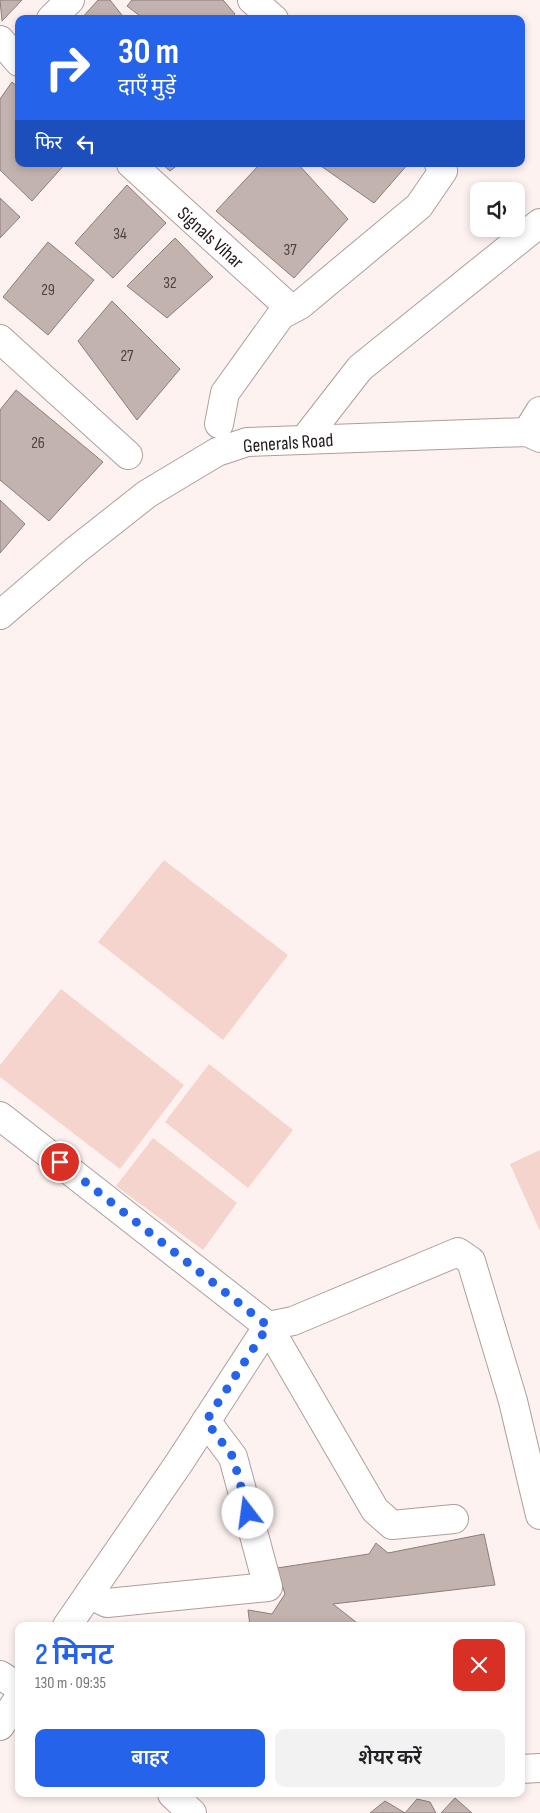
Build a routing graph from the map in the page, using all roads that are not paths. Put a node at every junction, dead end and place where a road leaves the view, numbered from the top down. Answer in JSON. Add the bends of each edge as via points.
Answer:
{"nodes":[{"id":1,"x":70,"y":0,"type":"edge"},
{"id":2,"x":252,"y":0,"type":"edge"},
{"id":3,"x":55,"y":15,"type":"edge"},
{"id":4,"x":269,"y":15,"type":"edge"},
{"id":5,"x":134,"y":167,"type":"edge"},
{"id":6,"x":441,"y":167,"type":"edge"},
{"id":7,"x":540,"y":224,"type":"edge"},
{"id":8,"x":291,"y":310,"type":"junction"},
{"id":9,"x":0,"y":339,"type":"edge"},
{"id":10,"x":219,"y":424,"type":"dead end"},
{"id":11,"x":536,"y":427,"type":"edge"},
{"id":12,"x":304,"y":440,"type":"junction"},
{"id":13,"x":128,"y":455,"type":"dead end"},
{"id":14,"x":0,"y":615,"type":"edge"},
{"id":15,"x":0,"y":1116,"type":"edge"},
{"id":16,"x":268,"y":1326,"type":"junction"},
{"id":17,"x":206,"y":1421,"type":"junction"},
{"id":18,"x":540,"y":1515,"type":"edge"},
{"id":19,"x":454,"y":1519,"type":"dead end"},
{"id":20,"x":89,"y":1594,"type":"junction"},
{"id":21,"x":70,"y":1622,"type":"edge"},
{"id":22,"x":0,"y":1675,"type":"edge"},
{"id":23,"x":15,"y":1684,"type":"edge"},
{"id":24,"x":15,"y":1704,"type":"edge"},
{"id":25,"x":0,"y":1726,"type":"edge"},
{"id":26,"x":525,"y":1768,"type":"edge"},
{"id":27,"x":540,"y":1768,"type":"edge"}],
"edges":[{"from":1,"to":3,"type":"street"},
{"from":2,"to":4,"type":"street"},
{"from":5,"to":8,"type":"street","name":"Signals Vihar"},
{"from":6,"to":8,"type":"street","via":[[443,171],[419,206]]},
{"from":7,"to":12,"type":"street","via":[[360,368]]},
{"from":8,"to":10,"type":"street","via":[[281,315],[226,394]]},
{"from":9,"to":13,"type":"street"},
{"from":11,"to":12,"type":"street","name":"Generals Road"},
{"from":12,"to":14,"type":"street","name":"Generals Road","via":[[247,442],[217,452],[185,470],[147,494]]},
{"from":15,"to":16,"type":"street"},
{"from":16,"to":17,"type":"street"},
{"from":16,"to":18,"type":"street","via":[[293,1321],[458,1252],[465,1256],[471,1261],[514,1401]]},
{"from":16,"to":19,"type":"street","via":[[375,1510],[392,1526]]},
{"from":17,"to":20,"type":"street"},
{"from":17,"to":20,"type":"street","via":[[233,1457],[268,1587],[107,1603]]},
{"from":20,"to":21,"type":"street"},
{"from":22,"to":23,"type":"street"},
{"from":24,"to":25,"type":"street"},
{"from":26,"to":27,"type":"street"}]}
